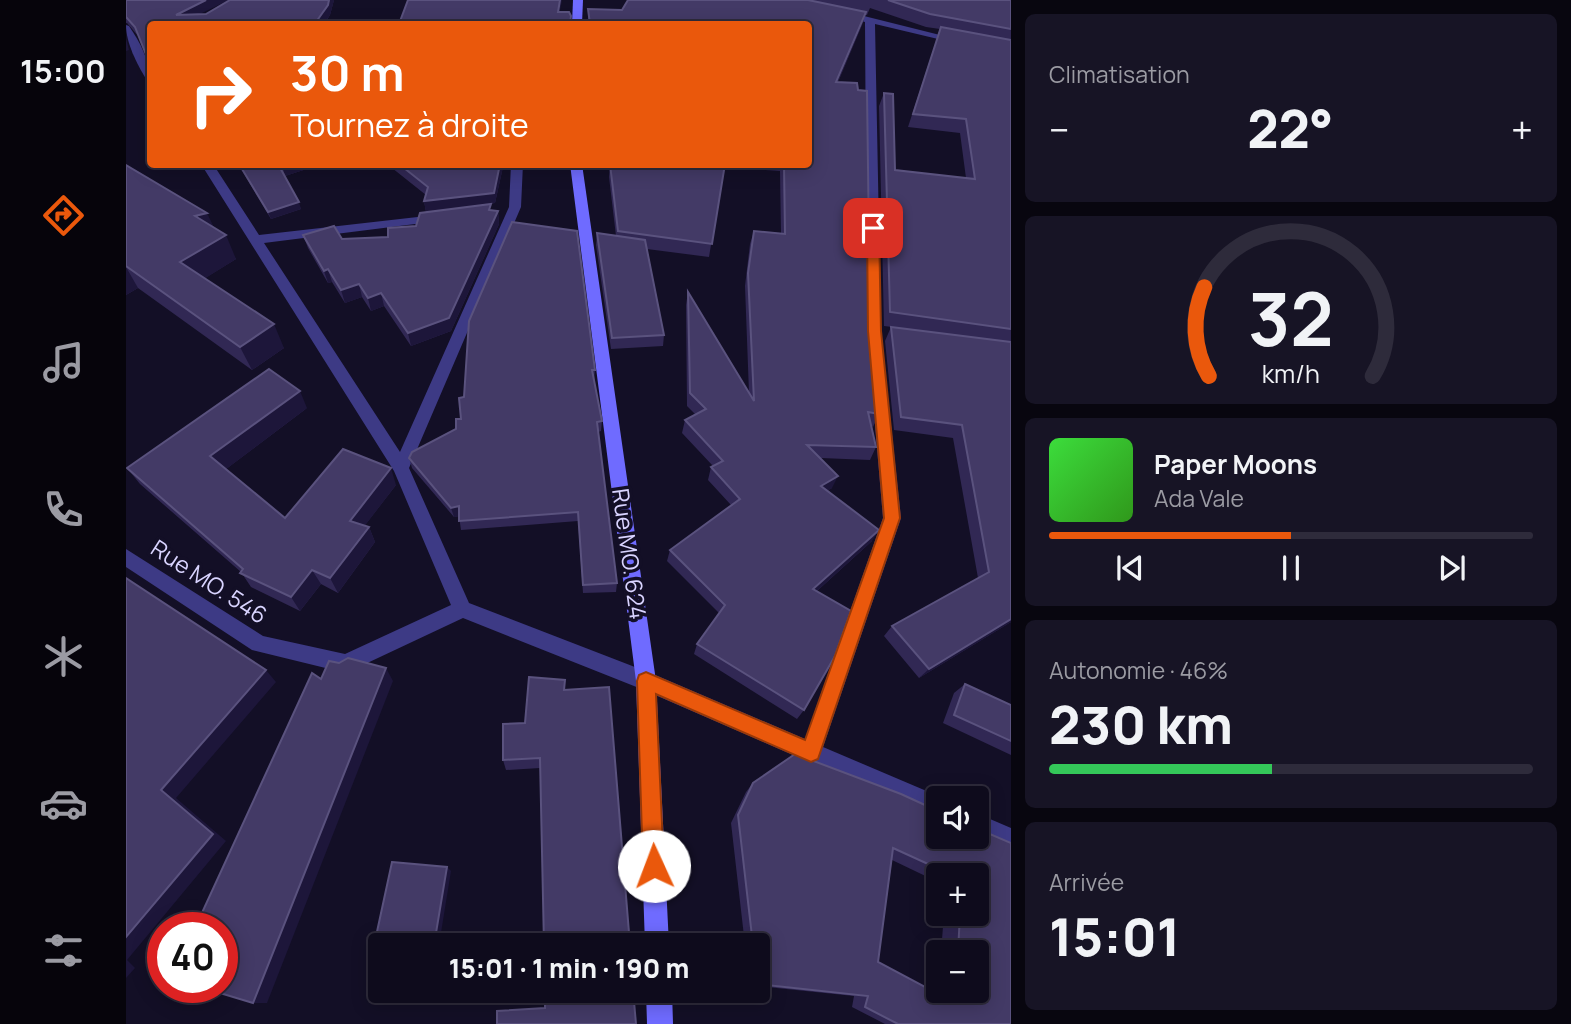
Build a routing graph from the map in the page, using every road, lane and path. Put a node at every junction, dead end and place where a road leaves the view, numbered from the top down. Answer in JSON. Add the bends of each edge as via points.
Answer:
{"nodes":[{"id":1,"x":578,"y":0,"type":"edge"},
{"id":2,"x":846,"y":15,"type":"edge"},
{"id":3,"x":577,"y":21,"type":"edge"},
{"id":4,"x":870,"y":21,"type":"junction"},
{"id":5,"x":126,"y":28,"type":"edge"},
{"id":6,"x":975,"y":44,"type":"edge"},
{"id":7,"x":138,"y":57,"type":"junction"},
{"id":8,"x":126,"y":63,"type":"edge"},
{"id":9,"x":147,"y":72,"type":"edge"},
{"id":10,"x":210,"y":168,"type":"edge"},
{"id":11,"x":516,"y":168,"type":"edge"},
{"id":12,"x":577,"y":168,"type":"edge"},
{"id":13,"x":447,"y":216,"type":"edge"},
{"id":14,"x":255,"y":240,"type":"junction"},
{"id":15,"x":401,"y":468,"type":"junction"},
{"id":16,"x":126,"y":557,"type":"edge"},
{"id":17,"x":462,"y":609,"type":"junction"},
{"id":18,"x":646,"y":681,"type":"junction"},
{"id":19,"x":811,"y":752,"type":"junction"},
{"id":20,"x":926,"y":802,"type":"edge"},
{"id":21,"x":989,"y":830,"type":"edge"},
{"id":22,"x":1011,"y":839,"type":"edge"},
{"id":23,"x":656,"y":933,"type":"edge"},
{"id":24,"x":659,"y":1003,"type":"edge"},
{"id":25,"x":660,"y":1024,"type":"edge"}],
"edges":[{"from":1,"to":3,"type":"street"},
{"from":2,"to":4,"type":"street"},
{"from":4,"to":6,"type":"street"},
{"from":4,"to":19,"type":"street","via":[[874,331],[892,518]]},
{"from":5,"to":7,"type":"street","via":[[138,37]]},
{"from":7,"to":8,"type":"street"},
{"from":7,"to":9,"type":"street"},
{"from":10,"to":14,"type":"street"},
{"from":11,"to":15,"type":"street","via":[[509,208]]},
{"from":12,"to":18,"type":"street","name":"Rue MO. 624"},
{"from":13,"to":14,"type":"street"},
{"from":14,"to":15,"type":"street"},
{"from":15,"to":17,"type":"street"},
{"from":16,"to":17,"type":"street","name":"Rue MO. 546","via":[[259,644],[346,664]]},
{"from":17,"to":18,"type":"street"},
{"from":18,"to":19,"type":"street"},
{"from":18,"to":23,"type":"street","name":"Rue MO. 624"},
{"from":19,"to":20,"type":"street"},
{"from":21,"to":22,"type":"street"},
{"from":24,"to":25,"type":"street"}]}
